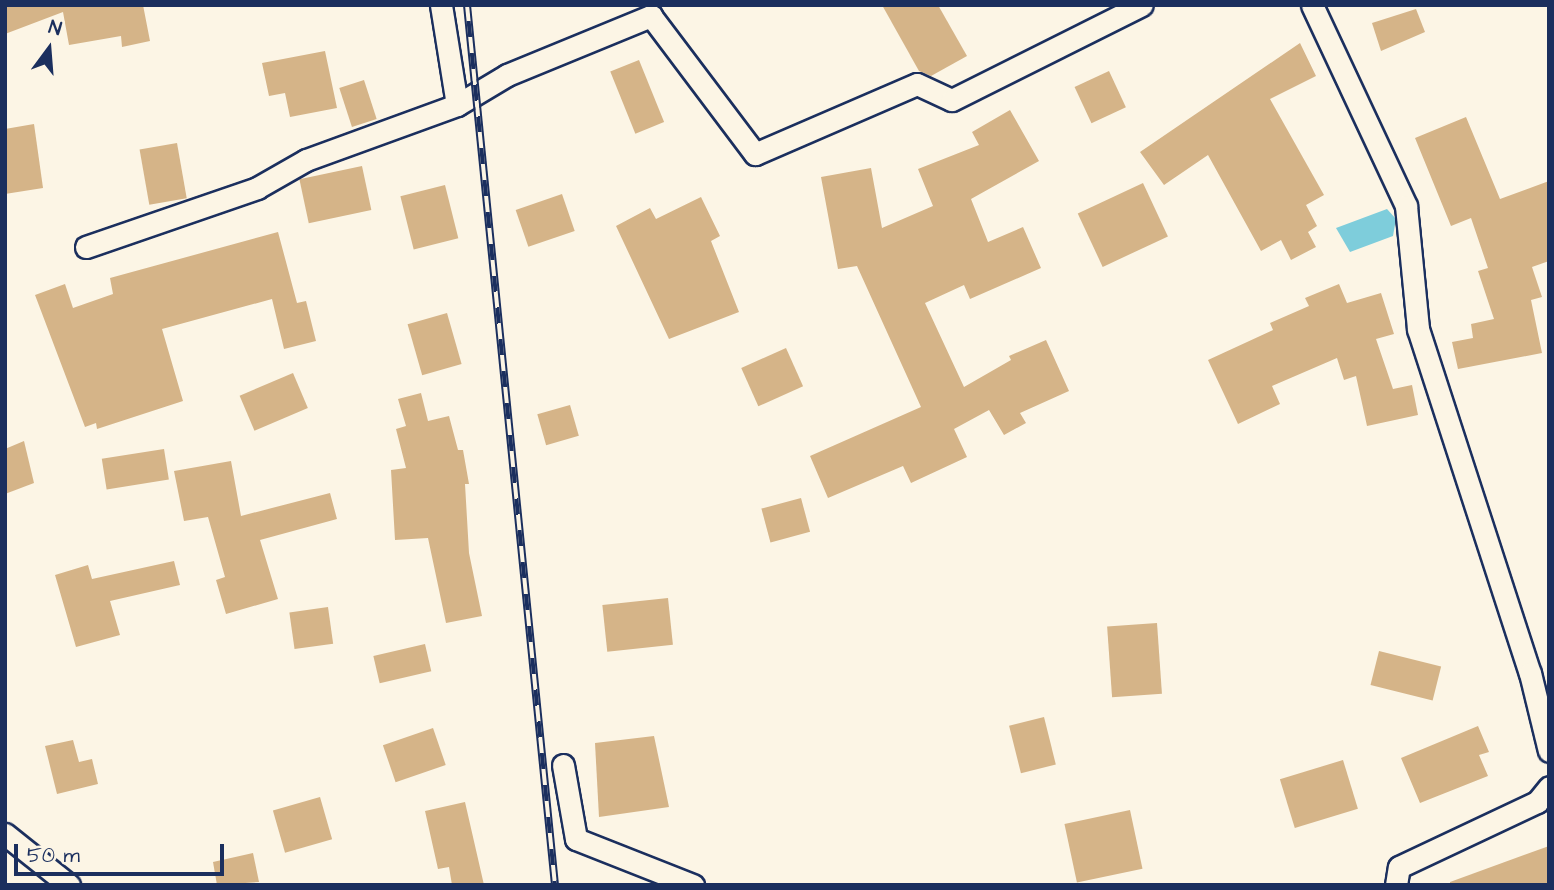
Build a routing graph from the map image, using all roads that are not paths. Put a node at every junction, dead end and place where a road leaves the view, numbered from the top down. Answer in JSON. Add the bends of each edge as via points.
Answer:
{"nodes":[{"id":1,"x":441,"y":5,"type":"edge"},
{"id":2,"x":1142,"y":5,"type":"edge"},
{"id":3,"x":1312,"y":5,"type":"edge"},
{"id":4,"x":457,"y":105,"type":"junction"},
{"id":5,"x":86,"y":247,"type":"dead end"},
{"id":6,"x":1549,"y":751,"type":"edge"},
{"id":7,"x":563,"y":765,"type":"dead end"},
{"id":8,"x":1549,"y":787,"type":"edge"},
{"id":9,"x":5,"y":834,"type":"edge"},
{"id":10,"x":69,"y":885,"type":"edge"},
{"id":11,"x":693,"y":885,"type":"edge"},
{"id":12,"x":1396,"y":885,"type":"edge"}],
"edges":[{"from":1,"to":4,"type":"street"},
{"from":2,"to":4,"type":"street","via":[[952,100],[917,84],[755,155],[651,16],[507,75]]},
{"from":3,"to":6,"type":"street","via":[[1406,205],[1418,329],[1530,673]]},
{"from":4,"to":5,"type":"street","via":[[306,160],[257,188]]},
{"from":7,"to":11,"type":"street","via":[[576,839]]},
{"from":8,"to":12,"type":"street","via":[[1537,802],[1399,867]]},
{"from":9,"to":10,"type":"street"}]}
